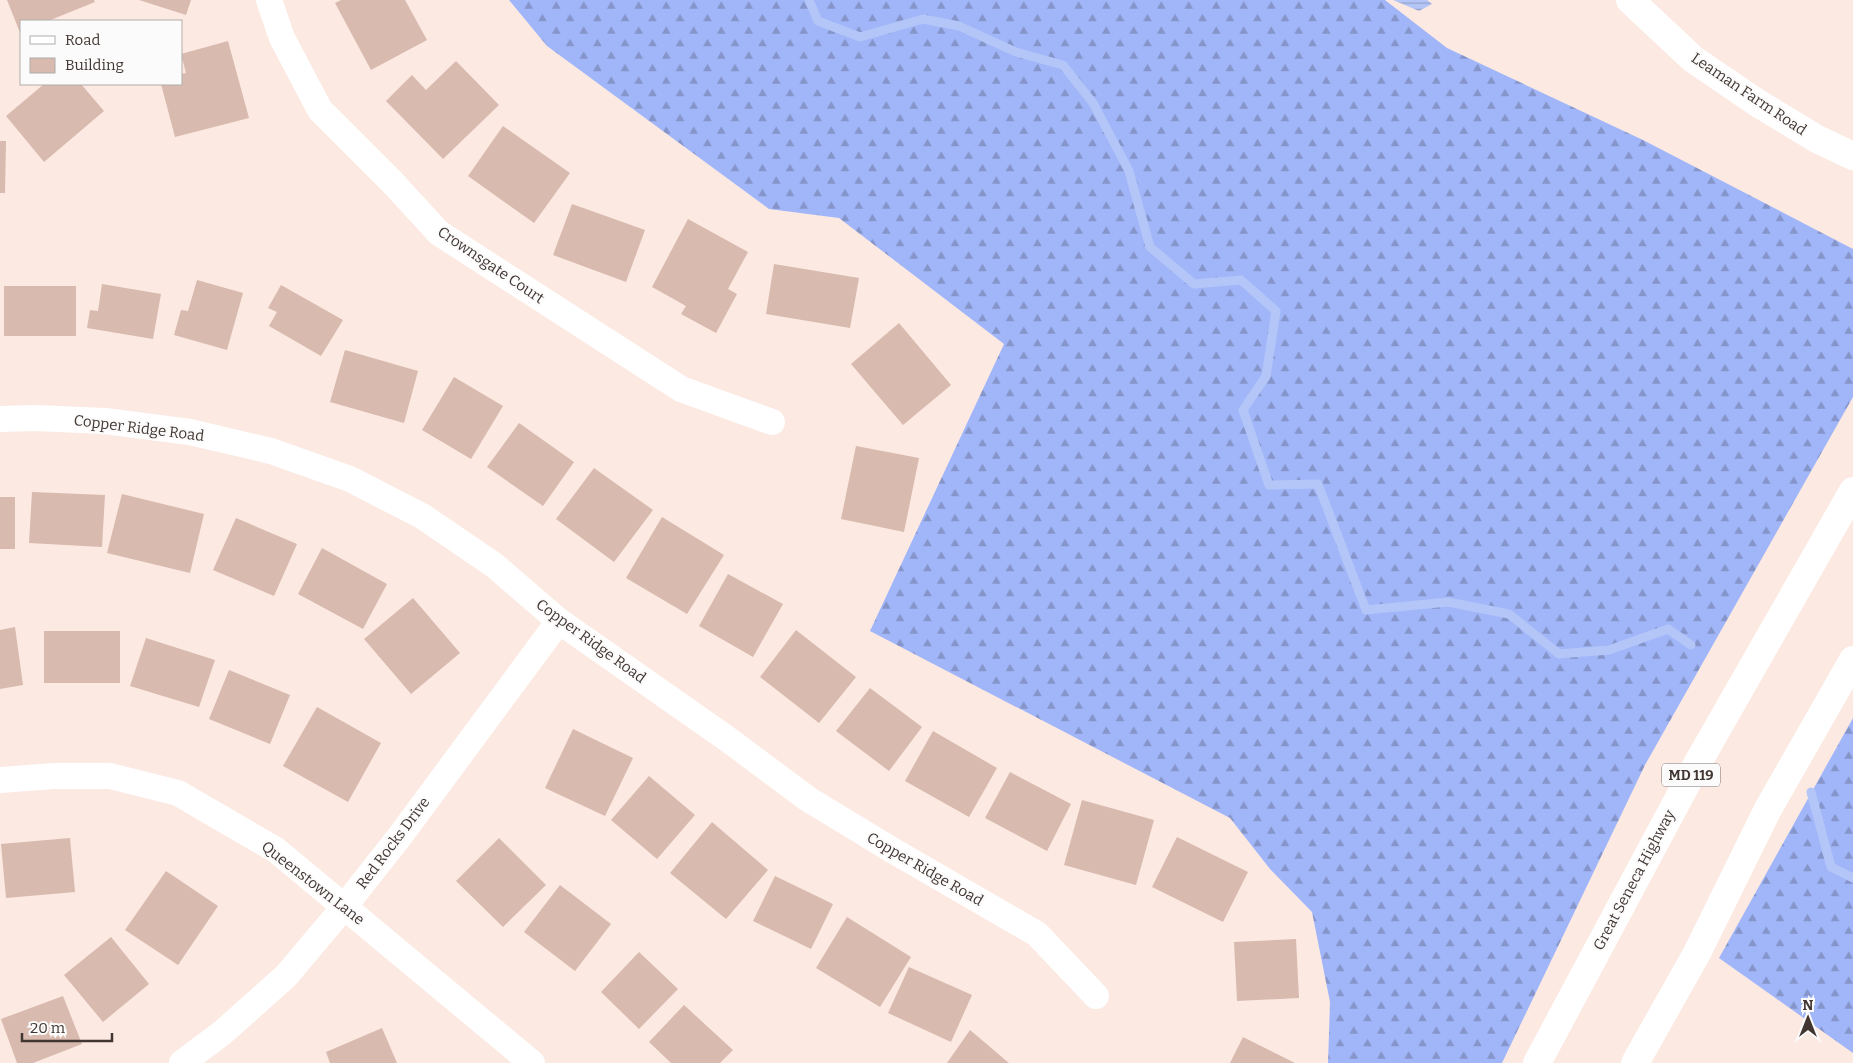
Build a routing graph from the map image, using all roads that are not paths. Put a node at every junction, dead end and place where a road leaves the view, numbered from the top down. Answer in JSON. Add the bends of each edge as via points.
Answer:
{"nodes":[{"id":1,"x":269,"y":0,"type":"edge"},
{"id":2,"x":1630,"y":0,"type":"edge"},
{"id":3,"x":1853,"y":156,"type":"edge"},
{"id":4,"x":0,"y":419,"type":"edge"},
{"id":5,"x":772,"y":422,"type":"dead end"},
{"id":6,"x":1853,"y":491,"type":"edge"},
{"id":7,"x":559,"y":621,"type":"junction"},
{"id":8,"x":1853,"y":660,"type":"edge"},
{"id":9,"x":0,"y":780,"type":"edge"},
{"id":10,"x":344,"y":907,"type":"junction"},
{"id":11,"x":1096,"y":996,"type":"dead end"},
{"id":12,"x":182,"y":1063,"type":"edge"},
{"id":13,"x":532,"y":1063,"type":"edge"},
{"id":14,"x":1537,"y":1063,"type":"edge"},
{"id":15,"x":1635,"y":1063,"type":"edge"}],
"edges":[{"from":1,"to":5,"type":"street","name":"Crownsgate Court","via":[[282,38],[320,110],[439,233],[681,389]]},
{"from":2,"to":3,"type":"main road","name":"Leaman Farm Road","via":[[1701,64],[1817,139]]},
{"from":4,"to":7,"type":"street","name":"Copper Ridge Road","via":[[105,421],[190,432],[271,451],[341,476],[430,522],[494,565]]},
{"from":6,"to":14,"type":"main road","name":"Great Seneca Highway","number":"MD 119","via":[[1696,766]]},
{"from":7,"to":10,"type":"street","name":"Red Rocks Drive"},
{"from":7,"to":11,"type":"street","name":"Copper Ridge Road","via":[[808,799],[1037,934]]},
{"from":8,"to":15,"type":"main road","via":[[1768,810],[1697,953]]},
{"from":9,"to":10,"type":"street","name":"Queenstown Lane","via":[[110,776],[178,793],[276,850]]},
{"from":10,"to":12,"type":"street","name":"Red Rocks Drive","via":[[286,976],[222,1033]]},
{"from":10,"to":13,"type":"street","name":"Queenstown Lane"}]}
